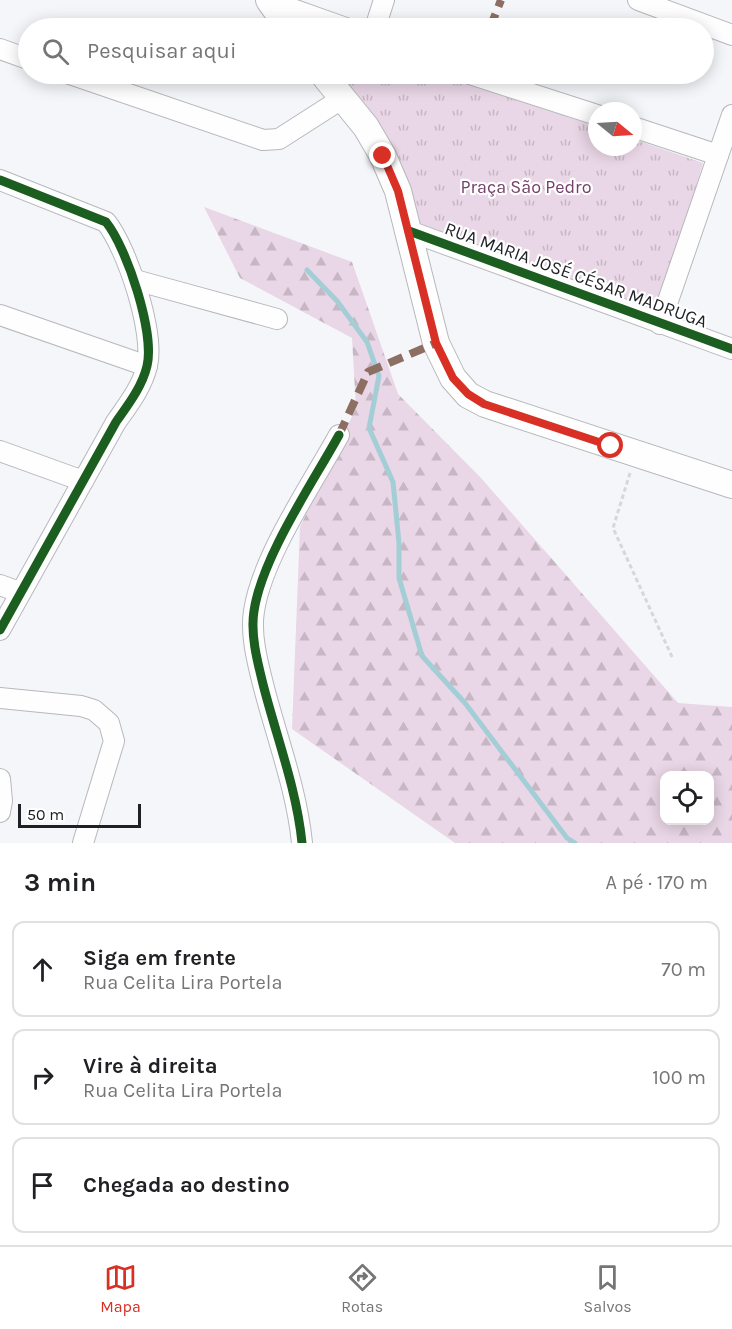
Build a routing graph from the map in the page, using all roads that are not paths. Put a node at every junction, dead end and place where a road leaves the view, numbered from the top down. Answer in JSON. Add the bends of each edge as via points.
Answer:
{"nodes":[{"id":1,"x":269,"y":0,"type":"edge"},
{"id":2,"x":384,"y":0,"type":"edge"},
{"id":3,"x":638,"y":0,"type":"edge"},
{"id":4,"x":282,"y":18,"type":"edge"},
{"id":5,"x":318,"y":18,"type":"edge"},
{"id":6,"x":378,"y":18,"type":"edge"},
{"id":7,"x":686,"y":18,"type":"edge"},
{"id":8,"x":714,"y":28,"type":"edge"},
{"id":9,"x":732,"y":35,"type":"edge"},
{"id":10,"x":2,"y":56,"type":"edge"},
{"id":11,"x":18,"y":58,"type":"edge"},
{"id":12,"x":99,"y":84,"type":"edge"},
{"id":13,"x":331,"y":84,"type":"edge"},
{"id":14,"x":501,"y":84,"type":"edge"},
{"id":15,"x":343,"y":98,"type":"junction"},
{"id":16,"x":588,"y":112,"type":"edge"},
{"id":17,"x":732,"y":115,"type":"edge"},
{"id":18,"x":642,"y":130,"type":"edge"},
{"id":19,"x":718,"y":155,"type":"junction"},
{"id":20,"x":0,"y":180,"type":"edge"},
{"id":21,"x":409,"y":231,"type":"junction"},
{"id":22,"x":135,"y":280,"type":"junction"},
{"id":23,"x":0,"y":315,"type":"edge"},
{"id":24,"x":278,"y":319,"type":"dead end"},
{"id":25,"x":660,"y":324,"type":"junction"},
{"id":26,"x":732,"y":349,"type":"edge"},
{"id":27,"x":147,"y":366,"type":"junction"},
{"id":28,"x":339,"y":435,"type":"dead end"},
{"id":29,"x":0,"y":452,"type":"edge"},
{"id":30,"x":83,"y":481,"type":"junction"},
{"id":31,"x":732,"y":485,"type":"edge"},
{"id":32,"x":0,"y":585,"type":"edge"},
{"id":33,"x":19,"y":592,"type":"junction"},
{"id":34,"x":0,"y":630,"type":"edge"},
{"id":35,"x":0,"y":698,"type":"edge"},
{"id":36,"x":0,"y":779,"type":"edge"},
{"id":37,"x":0,"y":812,"type":"edge"},
{"id":38,"x":83,"y":843,"type":"edge"},
{"id":39,"x":302,"y":843,"type":"edge"}],
"edges":[{"from":1,"to":4,"type":"main road"},
{"from":1,"to":5,"type":"street"},
{"from":2,"to":6,"type":"street"},
{"from":3,"to":7,"type":"street"},
{"from":8,"to":9,"type":"street"},
{"from":10,"to":11,"type":"street"},
{"from":12,"to":15,"type":"street","via":[[263,140],[279,139]]},
{"from":13,"to":15,"type":"main road"},
{"from":14,"to":16,"type":"street"},
{"from":15,"to":21,"type":"main road","via":[[383,156]]},
{"from":17,"to":19,"type":"street"},
{"from":18,"to":19,"type":"street"},
{"from":19,"to":25,"type":"street"},
{"from":20,"to":22,"type":"street","via":[[106,222]]},
{"from":21,"to":25,"type":"street","name":"RUA MARIA JOSÉ CÉSAR MADRUGA"},
{"from":21,"to":31,"type":"main road","via":[[436,343],[453,378],[468,394],[484,404]]},
{"from":22,"to":24,"type":"street"},
{"from":22,"to":27,"type":"street"},
{"from":23,"to":27,"type":"street"},
{"from":25,"to":26,"type":"street","name":"RUA MARIA JOSÉ CÉSAR MADRUGA"},
{"from":27,"to":30,"type":"street","via":[[137,391]]},
{"from":28,"to":39,"type":"street","via":[[265,569],[253,612],[261,676]]},
{"from":29,"to":30,"type":"street"},
{"from":30,"to":33,"type":"street"},
{"from":32,"to":33,"type":"street"},
{"from":33,"to":34,"type":"street"},
{"from":35,"to":38,"type":"street","via":[[87,708],[109,723],[114,741]]},
{"from":36,"to":37,"type":"street"}]}
